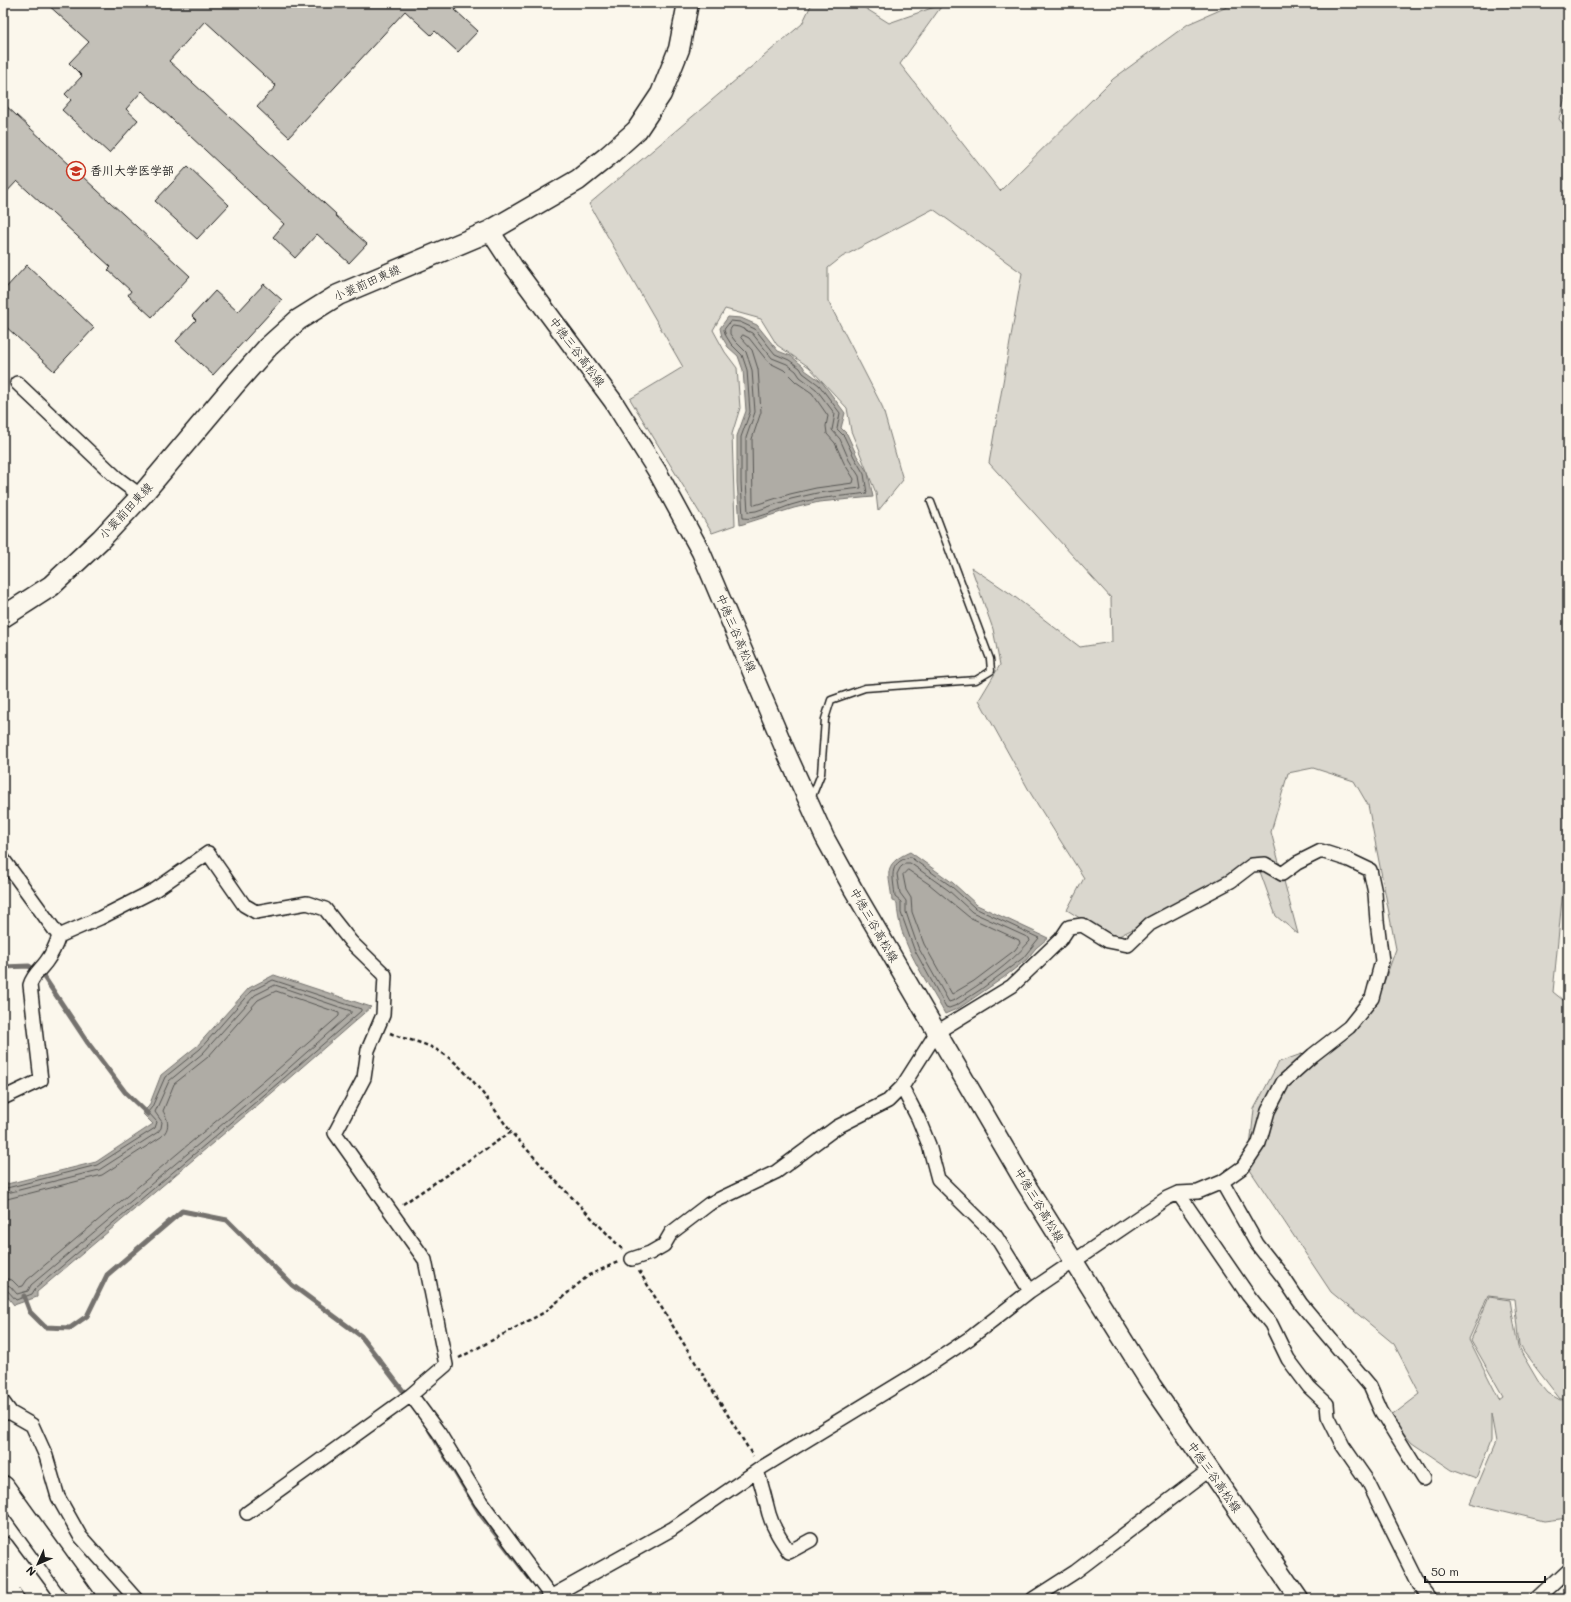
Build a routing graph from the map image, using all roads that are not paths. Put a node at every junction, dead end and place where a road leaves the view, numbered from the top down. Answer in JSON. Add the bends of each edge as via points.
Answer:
{"nodes":[{"id":1,"x":688,"y":3,"type":"edge"},
{"id":2,"x":490,"y":231,"type":"junction"},
{"id":3,"x":16,"y":383,"type":"dead end"},
{"id":4,"x":141,"y":496,"type":"junction"},
{"id":5,"x":931,"y":502,"type":"dead end"},
{"id":6,"x":3,"y":618,"type":"edge"},
{"id":7,"x":809,"y":802,"type":"junction"},
{"id":8,"x":3,"y":860,"type":"edge"},
{"id":9,"x":59,"y":936,"type":"junction"},
{"id":10,"x":937,"y":1032,"type":"junction"},
{"id":11,"x":902,"y":1087,"type":"junction"},
{"id":12,"x":3,"y":1098,"type":"edge"},
{"id":13,"x":1222,"y":1182,"type":"junction"},
{"id":14,"x":1178,"y":1193,"type":"junction"},
{"id":15,"x":631,"y":1258,"type":"road end"},
{"id":16,"x":1073,"y":1262,"type":"junction"},
{"id":17,"x":1030,"y":1291,"type":"junction"},
{"id":18,"x":410,"y":1394,"type":"junction"},
{"id":19,"x":3,"y":1402,"type":"edge"},
{"id":20,"x":7,"y":1413,"type":"edge"},
{"id":21,"x":759,"y":1470,"type":"junction"},
{"id":22,"x":1209,"y":1470,"type":"junction"},
{"id":23,"x":1423,"y":1479,"type":"dead end"},
{"id":24,"x":3,"y":1487,"type":"edge"},
{"id":25,"x":3,"y":1512,"type":"edge"},
{"id":26,"x":247,"y":1513,"type":"dead end"},
{"id":27,"x":40,"y":1538,"type":"junction"},
{"id":28,"x":811,"y":1540,"type":"dead end"},
{"id":29,"x":3,"y":1548,"type":"edge"},
{"id":30,"x":3,"y":1570,"type":"edge"},
{"id":31,"x":1568,"y":1570,"type":"edge"},
{"id":32,"x":3,"y":1581,"type":"edge"},
{"id":33,"x":553,"y":1598,"type":"edge"},
{"id":34,"x":12,"y":1599,"type":"edge"},
{"id":35,"x":23,"y":1599,"type":"edge"},
{"id":36,"x":41,"y":1599,"type":"edge"},
{"id":37,"x":68,"y":1599,"type":"edge"},
{"id":38,"x":84,"y":1599,"type":"edge"},
{"id":39,"x":93,"y":1599,"type":"edge"},
{"id":40,"x":136,"y":1599,"type":"edge"},
{"id":41,"x":1033,"y":1599,"type":"edge"},
{"id":42,"x":1299,"y":1599,"type":"edge"},
{"id":43,"x":1430,"y":1599,"type":"edge"},
{"id":44,"x":1537,"y":1599,"type":"edge"}],
"edges":[{"from":1,"to":2,"type":"main road","name":"小蓑前田東線","via":[[679,50],[661,94],[637,130],[578,180]]},
{"from":2,"to":4,"type":"main road","name":"小蓑前田東線","via":[[338,294],[298,320],[268,347]]},
{"from":2,"to":7,"type":"main road","name":"中徳三谷高松線","via":[[513,266],[614,401],[657,472],[701,552]]},
{"from":3,"to":4,"type":"street","via":[[117,478]]},
{"from":4,"to":6,"type":"main road","name":"小蓑前田東線","via":[[101,539],[51,586]]},
{"from":5,"to":7,"type":"lane","via":[[990,659],[991,671],[976,680],[865,688],[831,700],[825,719],[821,774]]},
{"from":7,"to":10,"type":"main road","name":"中徳三谷高松線","via":[[853,889]]},
{"from":8,"to":9,"type":"street"},
{"from":9,"to":12,"type":"street","via":[[47,961],[32,978],[30,985],[41,1080]]},
{"from":9,"to":18,"type":"street","via":[[155,890],[208,853],[244,905],[256,912],[307,903],[325,909],[351,942],[385,975],[383,1015],[368,1050],[364,1078],[335,1133],[424,1260],[446,1365]]},
{"from":10,"to":11,"type":"street"},
{"from":10,"to":13,"type":"street","via":[[1012,986],[1061,940],[1069,926],[1082,925],[1108,940],[1128,944],[1150,924],[1231,882],[1252,865],[1266,864],[1282,874],[1321,851],[1370,870],[1382,960],[1372,998],[1349,1027],[1283,1082],[1268,1111],[1259,1143],[1243,1168]]},
{"from":10,"to":16,"type":"main road","name":"中徳三谷高松線"},
{"from":11,"to":15,"type":"street","via":[[888,1101],[837,1127],[776,1172],[709,1204],[671,1232],[664,1245],[650,1253]]},
{"from":11,"to":17,"type":"street","via":[[929,1145],[938,1179],[995,1234]]},
{"from":13,"to":14,"type":"street","via":[[1198,1192]]},
{"from":13,"to":23,"type":"street","via":[[1257,1244],[1301,1304],[1370,1386],[1381,1411]]},
{"from":14,"to":16,"type":"street"},
{"from":14,"to":43,"type":"street","via":[[1271,1324],[1292,1364],[1309,1387],[1327,1404],[1328,1416],[1343,1446],[1368,1482],[1417,1580]]},
{"from":16,"to":17,"type":"street"},
{"from":16,"to":22,"type":"main road","name":"中徳三谷高松線"},
{"from":17,"to":21,"type":"street","via":[[970,1338],[925,1368]]},
{"from":18,"to":26,"type":"street"},
{"from":18,"to":33,"type":"street","via":[[439,1433],[481,1502]]},
{"from":19,"to":20,"type":"street"},
{"from":20,"to":40,"type":"street","via":[[32,1425],[46,1456],[58,1497],[80,1536]]},
{"from":21,"to":28,"type":"street","via":[[769,1515],[778,1536],[789,1552]]},
{"from":21,"to":33,"type":"street","via":[[672,1529]]},
{"from":22,"to":41,"type":"street","via":[[1075,1572]]},
{"from":22,"to":42,"type":"main road","name":"中徳三谷高松線"},
{"from":24,"to":27,"type":"highway"},
{"from":25,"to":37,"type":"highway"},
{"from":27,"to":38,"type":"highway"},
{"from":27,"to":39,"type":"highway"},
{"from":29,"to":36,"type":"highway"},
{"from":30,"to":35,"type":"highway"},
{"from":31,"to":44,"type":"street"},
{"from":32,"to":34,"type":"highway"}]}
